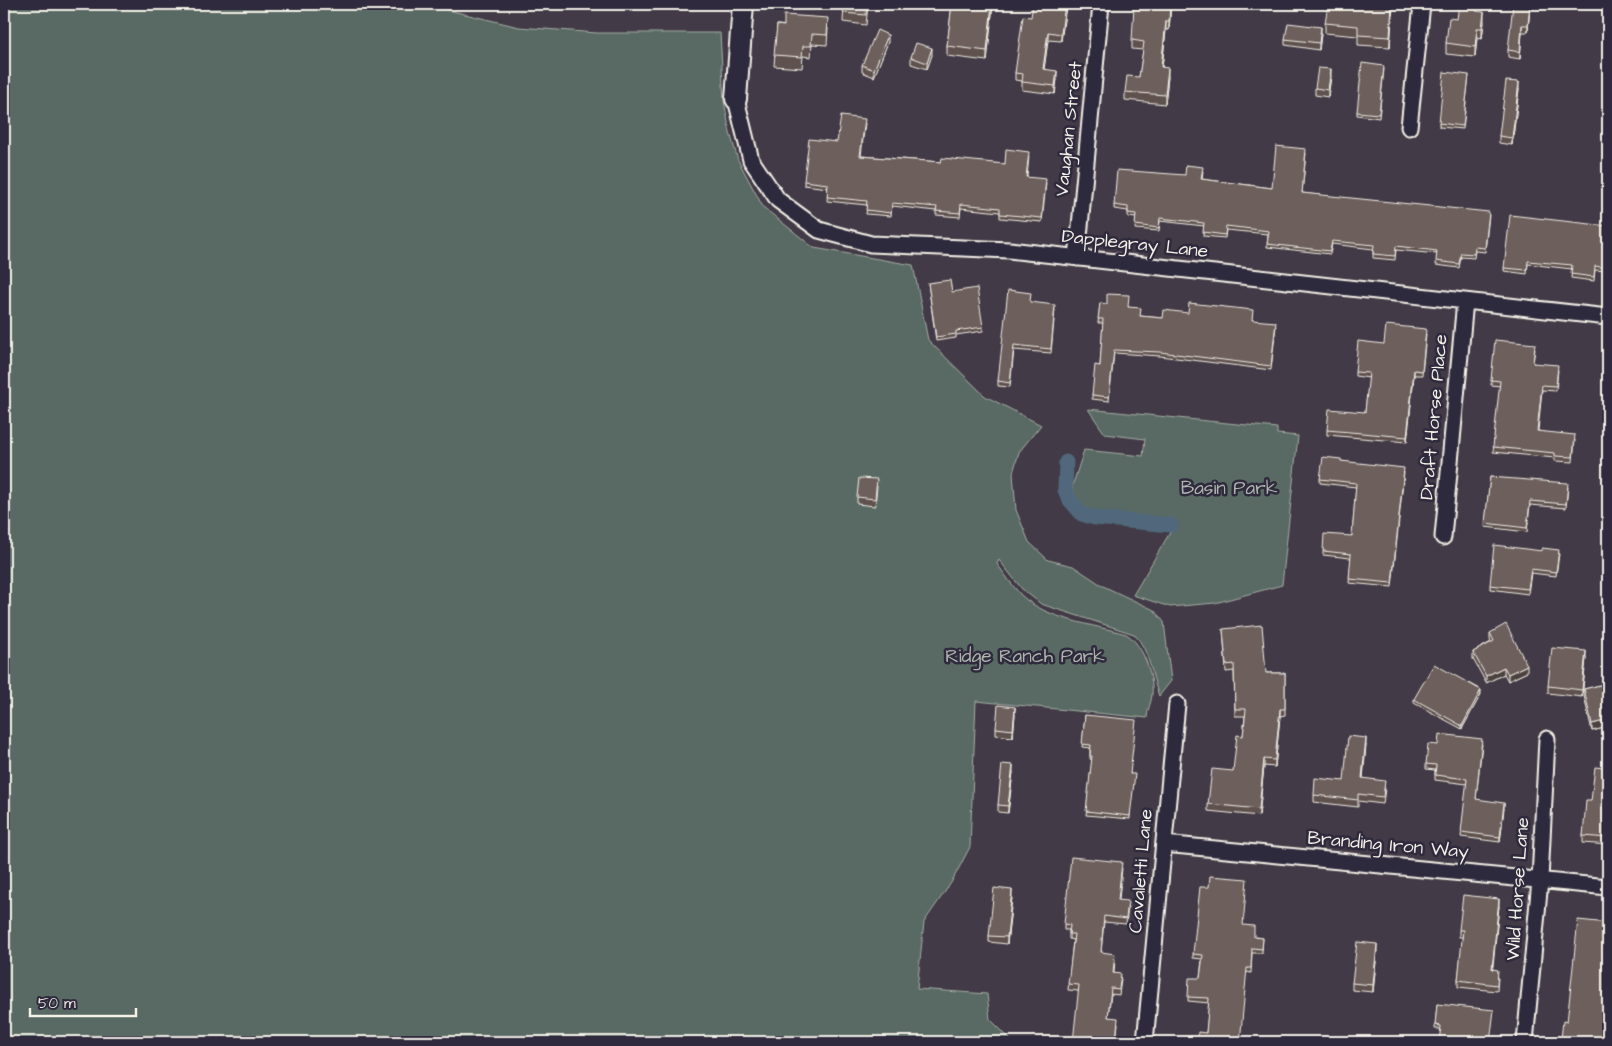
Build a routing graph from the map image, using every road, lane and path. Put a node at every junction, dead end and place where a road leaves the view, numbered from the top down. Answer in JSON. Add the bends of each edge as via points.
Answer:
{"nodes":[{"id":1,"x":743,"y":4,"type":"edge"},
{"id":2,"x":1102,"y":4,"type":"edge"},
{"id":3,"x":1422,"y":4,"type":"edge"},
{"id":4,"x":736,"y":99,"type":"joint"},
{"id":5,"x":1409,"y":126,"type":"dead end"},
{"id":6,"x":1076,"y":258,"type":"junction"},
{"id":7,"x":1464,"y":301,"type":"junction"},
{"id":8,"x":1608,"y":317,"type":"edge"},
{"id":9,"x":1443,"y":537,"type":"dead end"},
{"id":10,"x":1176,"y":704,"type":"dead end"},
{"id":11,"x":1546,"y":739,"type":"dead end"},
{"id":12,"x":1164,"y":844,"type":"junction"},
{"id":13,"x":1540,"y":880,"type":"junction"},
{"id":14,"x":1608,"y":887,"type":"edge"},
{"id":15,"x":1145,"y":1042,"type":"edge"},
{"id":16,"x":1525,"y":1042,"type":"edge"}],
"edges":[{"from":1,"to":4,"type":"street"},
{"from":2,"to":6,"type":"street","name":"Vaughan Street"},
{"from":3,"to":5,"type":"street"},
{"from":4,"to":6,"type":"street","name":"Dapplegray Lane","via":[[751,160],[778,200],[819,230],[870,244],[1009,250]]},
{"from":6,"to":7,"type":"street","name":"Dapplegray Lane"},
{"from":7,"to":8,"type":"street","name":"Dapplegray Lane"},
{"from":7,"to":9,"type":"street","name":"Draft Horse Place"},
{"from":10,"to":12,"type":"street","name":"Cavaletti Lane"},
{"from":11,"to":13,"type":"street","name":"Wild Horse Lane"},
{"from":12,"to":13,"type":"street","name":"Branding Iron Way"},
{"from":12,"to":15,"type":"street","name":"Cavaletti Lane"},
{"from":13,"to":14,"type":"street","name":"Branding Iron Way"},
{"from":13,"to":16,"type":"street","name":"Wild Horse Lane"}]}
